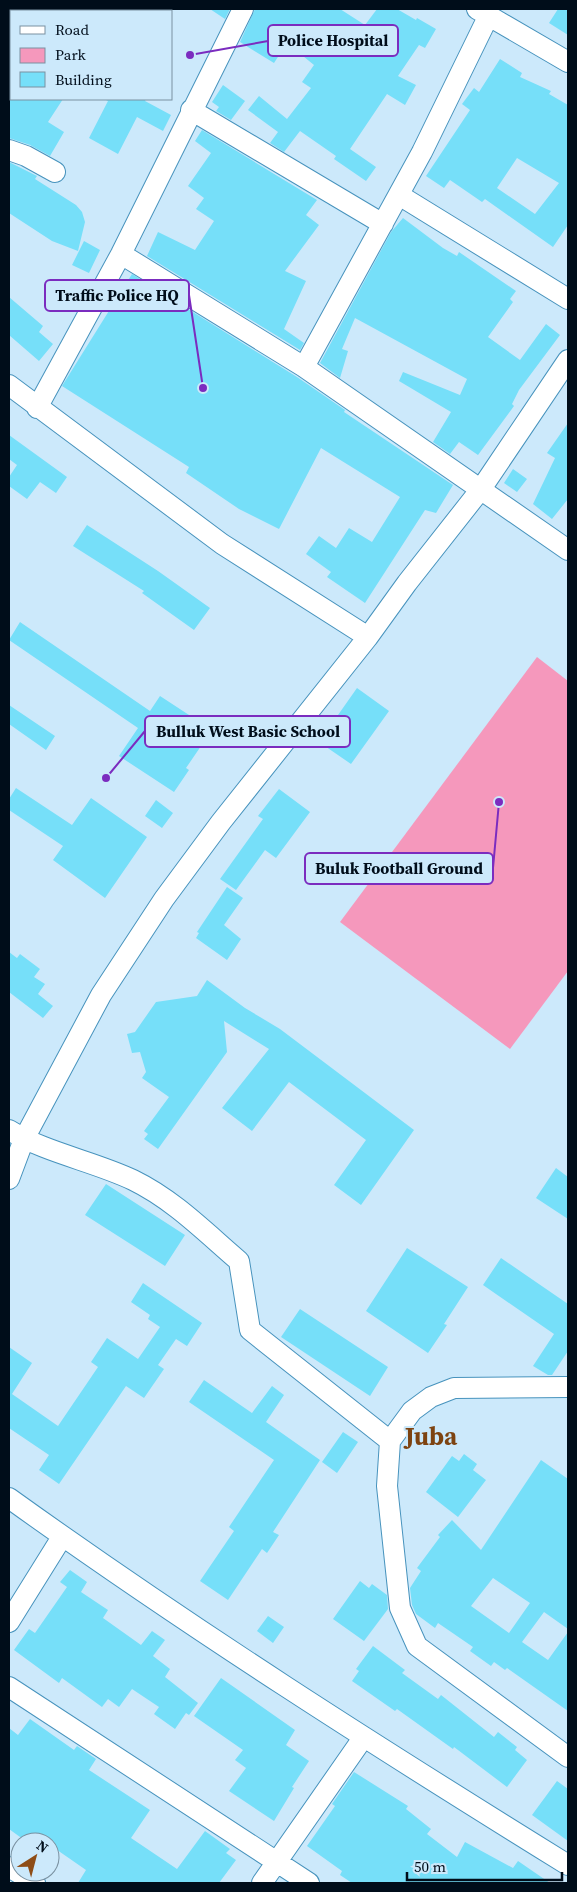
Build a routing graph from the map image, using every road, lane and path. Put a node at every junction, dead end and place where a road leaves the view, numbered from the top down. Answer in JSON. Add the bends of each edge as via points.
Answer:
{"nodes":[{"id":1,"x":243,"y":9,"type":"edge"},
{"id":2,"x":482,"y":13,"type":"edge"},
{"id":3,"x":568,"y":62,"type":"edge"},
{"id":4,"x":191,"y":110,"type":"junction"},
{"id":5,"x":9,"y":150,"type":"edge"},
{"id":6,"x":55,"y":172,"type":"dead end"},
{"id":7,"x":399,"y":195,"type":"junction"},
{"id":8,"x":383,"y":224,"type":"junction"},
{"id":9,"x":121,"y":254,"type":"junction"},
{"id":10,"x":568,"y":299,"type":"edge"},
{"id":11,"x":568,"y":360,"type":"edge"},
{"id":12,"x":304,"y":367,"type":"junction"},
{"id":13,"x":11,"y":393,"type":"edge"},
{"id":14,"x":37,"y":408,"type":"junction"},
{"id":15,"x":481,"y":489,"type":"junction"},
{"id":16,"x":568,"y":550,"type":"edge"},
{"id":17,"x":368,"y":637,"type":"junction"},
{"id":18,"x":16,"y":1135,"type":"edge"},
{"id":19,"x":9,"y":1178,"type":"edge"},
{"id":20,"x":568,"y":1387,"type":"edge"},
{"id":21,"x":390,"y":1441,"type":"junction"},
{"id":22,"x":9,"y":1498,"type":"edge"},
{"id":23,"x":62,"y":1537,"type":"junction"},
{"id":24,"x":9,"y":1622,"type":"edge"},
{"id":25,"x":9,"y":1687,"type":"edge"},
{"id":26,"x":363,"y":1738,"type":"junction"},
{"id":27,"x":568,"y":1757,"type":"edge"},
{"id":28,"x":276,"y":1862,"type":"junction"},
{"id":29,"x":568,"y":1865,"type":"edge"},
{"id":30,"x":9,"y":1867,"type":"edge"},
{"id":31,"x":35,"y":1883,"type":"edge"},
{"id":32,"x":262,"y":1883,"type":"edge"},
{"id":33,"x":309,"y":1883,"type":"edge"}],
"edges":[{"from":1,"to":4,"type":"street"},
{"from":2,"to":3,"type":"street"},
{"from":2,"to":7,"type":"street","via":[[444,110]]},
{"from":4,"to":8,"type":"street"},
{"from":4,"to":9,"type":"street"},
{"from":5,"to":6,"type":"street"},
{"from":7,"to":8,"type":"street"},
{"from":7,"to":10,"type":"street"},
{"from":8,"to":12,"type":"street"},
{"from":9,"to":12,"type":"street"},
{"from":9,"to":14,"type":"street"},
{"from":11,"to":15,"type":"street"},
{"from":12,"to":15,"type":"street"},
{"from":13,"to":14,"type":"street"},
{"from":14,"to":17,"type":"street","via":[[222,544]]},
{"from":15,"to":16,"type":"street"},
{"from":15,"to":17,"type":"street"},
{"from":17,"to":18,"type":"street","via":[[164,899]]},
{"from":18,"to":19,"type":"street"},
{"from":18,"to":21,"type":"street","via":[[96,1164],[170,1201],[239,1261],[250,1330]]},
{"from":20,"to":21,"type":"street","via":[[454,1388],[431,1397],[412,1411]]},
{"from":21,"to":27,"type":"street","via":[[387,1486],[400,1608],[417,1646]]},
{"from":22,"to":23,"type":"street"},
{"from":23,"to":24,"type":"street"},
{"from":23,"to":26,"type":"street"},
{"from":25,"to":28,"type":"street"},
{"from":26,"to":28,"type":"street"},
{"from":26,"to":29,"type":"street"},
{"from":28,"to":32,"type":"street"},
{"from":28,"to":33,"type":"street"},
{"from":30,"to":31,"type":"street"}]}
